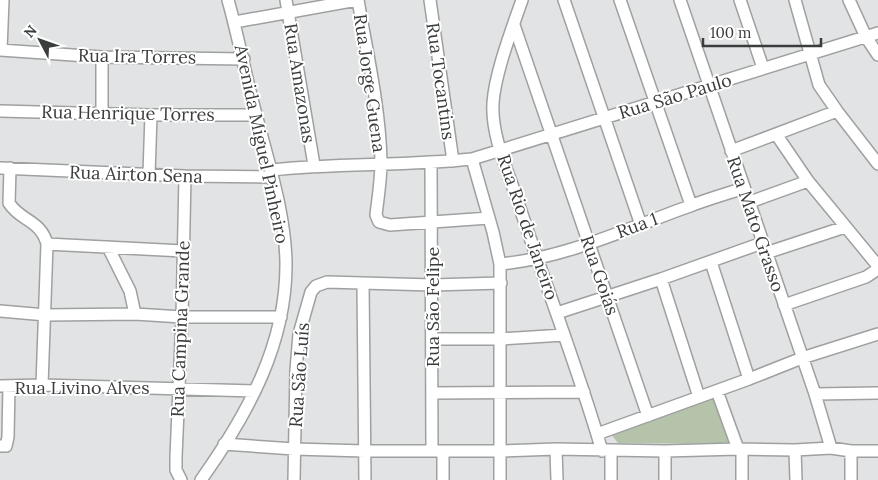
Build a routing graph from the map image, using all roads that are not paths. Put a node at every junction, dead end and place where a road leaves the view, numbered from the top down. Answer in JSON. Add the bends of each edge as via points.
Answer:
{"nodes":[{"id":1,"x":2,"y":0,"type":"edge"},
{"id":2,"x":228,"y":0,"type":"edge"},
{"id":3,"x":357,"y":0,"type":"edge"},
{"id":4,"x":430,"y":0,"type":"edge"},
{"id":5,"x":522,"y":0,"type":"edge"},
{"id":6,"x":564,"y":0,"type":"edge"},
{"id":7,"x":620,"y":0,"type":"edge"},
{"id":8,"x":680,"y":0,"type":"edge"},
{"id":9,"x":740,"y":0,"type":"edge"},
{"id":10,"x":795,"y":0,"type":"edge"},
{"id":11,"x":849,"y":0,"type":"edge"},
{"id":12,"x":287,"y":6,"type":"edge"},
{"id":13,"x":234,"y":22,"type":"junction"},
{"id":14,"x":514,"y":25,"type":"junction"},
{"id":15,"x":878,"y":33,"type":"edge"},
{"id":16,"x":866,"y":37,"type":"junction"},
{"id":17,"x":0,"y":50,"type":"edge"},
{"id":18,"x":809,"y":53,"type":"junction"},
{"id":19,"x":878,"y":55,"type":"edge"},
{"id":20,"x":102,"y":57,"type":"junction"},
{"id":21,"x":244,"y":59,"type":"junction"},
{"id":22,"x":763,"y":68,"type":"junction"},
{"id":23,"x":709,"y":86,"type":"junction"},
{"id":24,"x":655,"y":102,"type":"junction"},
{"id":25,"x":0,"y":110,"type":"edge"},
{"id":26,"x":836,"y":111,"type":"junction"},
{"id":27,"x":102,"y":113,"type":"junction"},
{"id":28,"x":152,"y":115,"type":"junction"},
{"id":29,"x":256,"y":115,"type":"junction"},
{"id":30,"x":604,"y":118,"type":"junction"},
{"id":31,"x":776,"y":134,"type":"junction"},
{"id":32,"x":551,"y":135,"type":"junction"},
{"id":33,"x":501,"y":150,"type":"junction"},
{"id":34,"x":731,"y":151,"type":"junction"},
{"id":35,"x":472,"y":159,"type":"junction"},
{"id":36,"x":453,"y":161,"type":"junction"},
{"id":37,"x":430,"y":163,"type":"junction"},
{"id":38,"x":381,"y":164,"type":"junction"},
{"id":39,"x":878,"y":164,"type":"edge"},
{"id":40,"x":314,"y":165,"type":"junction"},
{"id":41,"x":5,"y":168,"type":"edge"},
{"id":42,"x":272,"y":173,"type":"junction"},
{"id":43,"x":150,"y":174,"type":"junction"},
{"id":44,"x":185,"y":176,"type":"junction"},
{"id":45,"x":808,"y":181,"type":"junction"},
{"id":46,"x":744,"y":188,"type":"junction"},
{"id":47,"x":750,"y":202,"type":"junction"},
{"id":48,"x":691,"y":205,"type":"junction"},
{"id":49,"x":489,"y":218,"type":"junction"},
{"id":50,"x":432,"y":221,"type":"junction"},
{"id":51,"x":641,"y":225,"type":"junction"},
{"id":52,"x":845,"y":227,"type":"junction"},
{"id":53,"x":589,"y":242,"type":"junction"},
{"id":54,"x":47,"y":244,"type":"junction"},
{"id":55,"x":108,"y":248,"type":"junction"},
{"id":56,"x":764,"y":248,"type":"junction"},
{"id":57,"x":183,"y":251,"type":"junction"},
{"id":58,"x":537,"y":258,"type":"junction"},
{"id":59,"x":711,"y":262,"type":"junction"},
{"id":60,"x":500,"y":264,"type":"junction"},
{"id":61,"x":878,"y":268,"type":"edge"},
{"id":62,"x":661,"y":279,"type":"junction"},
{"id":63,"x":501,"y":283,"type":"junction"},
{"id":64,"x":363,"y":284,"type":"junction"},
{"id":65,"x":432,"y":285,"type":"junction"},
{"id":66,"x":608,"y":296,"type":"junction"},
{"id":67,"x":784,"y":305,"type":"junction"},
{"id":68,"x":0,"y":310,"type":"edge"},
{"id":69,"x":558,"y":313,"type":"junction"},
{"id":70,"x":135,"y":314,"type":"junction"},
{"id":71,"x":46,"y":315,"type":"junction"},
{"id":72,"x":182,"y":317,"type":"junction"},
{"id":73,"x":280,"y":317,"type":"junction"},
{"id":74,"x":878,"y":334,"type":"edge"},
{"id":75,"x":564,"y":335,"type":"junction"},
{"id":76,"x":432,"y":339,"type":"junction"},
{"id":77,"x":500,"y":339,"type":"junction"},
{"id":78,"x":802,"y":358,"type":"junction"},
{"id":79,"x":749,"y":379,"type":"junction"},
{"id":80,"x":42,"y":385,"type":"junction"},
{"id":81,"x":4,"y":386,"type":"edge"},
{"id":82,"x":178,"y":388,"type":"junction"},
{"id":83,"x":255,"y":391,"type":"junction"},
{"id":84,"x":717,"y":391,"type":"junction"},
{"id":85,"x":584,"y":392,"type":"junction"},
{"id":86,"x":432,"y":393,"type":"junction"},
{"id":87,"x":501,"y":393,"type":"junction"},
{"id":88,"x":878,"y":393,"type":"edge"},
{"id":89,"x":815,"y":394,"type":"junction"},
{"id":90,"x":699,"y":397,"type":"junction"},
{"id":91,"x":648,"y":416,"type":"junction"},
{"id":92,"x":597,"y":434,"type":"junction"},
{"id":93,"x":224,"y":444,"type":"junction"},
{"id":94,"x":0,"y":446,"type":"edge"},
{"id":95,"x":556,"y":448,"type":"junction"},
{"id":96,"x":831,"y":448,"type":"junction"},
{"id":97,"x":740,"y":449,"type":"junction"},
{"id":98,"x":294,"y":450,"type":"junction"},
{"id":99,"x":607,"y":450,"type":"junction"},
{"id":100,"x":796,"y":450,"type":"junction"},
{"id":101,"x":365,"y":451,"type":"junction"},
{"id":102,"x":438,"y":451,"type":"junction"},
{"id":103,"x":500,"y":451,"type":"junction"},
{"id":104,"x":665,"y":451,"type":"junction"},
{"id":105,"x":851,"y":451,"type":"junction"},
{"id":106,"x":878,"y":451,"type":"edge"},
{"id":107,"x":202,"y":479,"type":"edge"},
{"id":108,"x":181,"y":480,"type":"edge"},
{"id":109,"x":294,"y":480,"type":"edge"},
{"id":110,"x":365,"y":480,"type":"edge"},
{"id":111,"x":443,"y":480,"type":"edge"},
{"id":112,"x":500,"y":480,"type":"edge"},
{"id":113,"x":557,"y":480,"type":"edge"},
{"id":114,"x":611,"y":480,"type":"edge"},
{"id":115,"x":665,"y":480,"type":"edge"},
{"id":116,"x":742,"y":480,"type":"edge"},
{"id":117,"x":796,"y":480,"type":"edge"},
{"id":118,"x":850,"y":480,"type":"edge"}],
"edges":[{"from":1,"to":17,"type":"street"},
{"from":2,"to":13,"type":"street","name":"Avenida Miguel Pinheiro"},
{"from":3,"to":12,"type":"street"},
{"from":3,"to":38,"type":"street","name":"Rua Jorge Guena","via":[[374,91]]},
{"from":4,"to":36,"type":"street","name":"Rua Tocantins"},
{"from":5,"to":14,"type":"street","name":"Rua Rio de Janeiro"},
{"from":6,"to":30,"type":"street"},
{"from":7,"to":24,"type":"street"},
{"from":8,"to":23,"type":"street","name":"Rua Mato Grasso"},
{"from":9,"to":22,"type":"street"},
{"from":10,"to":18,"type":"street"},
{"from":11,"to":16,"type":"street"},
{"from":12,"to":13,"type":"street"},
{"from":12,"to":40,"type":"street","name":"Rua Amazonas"},
{"from":13,"to":21,"type":"street","name":"Avenida Miguel Pinheiro"},
{"from":14,"to":32,"type":"street","name":"Rua Goiás"},
{"from":14,"to":33,"type":"street","name":"Rua Rio de Janeiro","via":[[493,101]]},
{"from":15,"to":16,"type":"street","name":"Rua São Paulo"},
{"from":16,"to":18,"type":"street","name":"Rua São Paulo"},
{"from":16,"to":19,"type":"street"},
{"from":17,"to":20,"type":"street","name":"Rua Ira Torres"},
{"from":18,"to":22,"type":"street","name":"Rua São Paulo"},
{"from":18,"to":26,"type":"street","via":[[819,84]]},
{"from":20,"to":21,"type":"street","name":"Rua Ira Torres"},
{"from":20,"to":27,"type":"street"},
{"from":21,"to":29,"type":"street","name":"Avenida Miguel Pinheiro"},
{"from":22,"to":23,"type":"street","name":"Rua São Paulo"},
{"from":23,"to":24,"type":"street","name":"Rua São Paulo"},
{"from":23,"to":34,"type":"street","name":"Rua Mato Grasso"},
{"from":24,"to":30,"type":"street","name":"Rua São Paulo"},
{"from":24,"to":48,"type":"street"},
{"from":25,"to":27,"type":"street","name":"Rua Henrique Torres"},
{"from":26,"to":31,"type":"street"},
{"from":26,"to":39,"type":"street"},
{"from":27,"to":28,"type":"street","name":"Rua Henrique Torres"},
{"from":28,"to":29,"type":"street","name":"Rua Henrique Torres"},
{"from":28,"to":43,"type":"street"},
{"from":29,"to":42,"type":"street","name":"Avenida Miguel Pinheiro"},
{"from":30,"to":32,"type":"street","name":"Rua São Paulo"},
{"from":30,"to":51,"type":"street"},
{"from":31,"to":34,"type":"street"},
{"from":31,"to":45,"type":"street"},
{"from":32,"to":33,"type":"street","name":"Rua São Paulo"},
{"from":32,"to":53,"type":"street","name":"Rua Goiás"},
{"from":33,"to":35,"type":"street","name":"Rua São Paulo"},
{"from":33,"to":58,"type":"street","name":"Rua Rio de Janeiro"},
{"from":34,"to":46,"type":"street","name":"Rua Mato Grasso"},
{"from":35,"to":36,"type":"street","name":"Rua São Paulo"},
{"from":35,"to":49,"type":"street"},
{"from":36,"to":37,"type":"street","name":"Rua São Paulo"},
{"from":37,"to":38,"type":"street","name":"Rua São Paulo"},
{"from":37,"to":50,"type":"street","name":"Rua São Felipe"},
{"from":38,"to":40,"type":"street","name":"Rua Airton Sena"},
{"from":38,"to":50,"type":"street","name":"Rua Jorge Guena","via":[[376,215],[379,222],[399,225]]},
{"from":40,"to":42,"type":"street","name":"Rua Airton Sena"},
{"from":41,"to":43,"type":"street","name":"Rua Airton Sena"},
{"from":41,"to":54,"type":"street","via":[[9,203],[14,211],[40,229]]},
{"from":42,"to":44,"type":"street","name":"Rua Airton Sena"},
{"from":42,"to":73,"type":"street","name":"Avenida Miguel Pinheiro","via":[[285,248],[285,285]]},
{"from":43,"to":44,"type":"street","name":"Rua Airton Sena"},
{"from":44,"to":57,"type":"street","name":"Rua Campina Grande"},
{"from":45,"to":47,"type":"street"},
{"from":45,"to":52,"type":"street"},
{"from":46,"to":47,"type":"street","name":"Rua Mato Grasso"},
{"from":46,"to":48,"type":"street","name":"Rua 1"},
{"from":47,"to":56,"type":"street","name":"Rua Mato Grasso"},
{"from":48,"to":51,"type":"street","name":"Rua 1"},
{"from":49,"to":50,"type":"street"},
{"from":49,"to":60,"type":"street"},
{"from":50,"to":65,"type":"street","name":"Rua São Felipe"},
{"from":51,"to":53,"type":"street","name":"Rua 1"},
{"from":52,"to":56,"type":"street"},
{"from":52,"to":61,"type":"street"},
{"from":53,"to":58,"type":"street","name":"Rua 1"},
{"from":53,"to":66,"type":"street","name":"Rua Goiás"},
{"from":54,"to":55,"type":"street"},
{"from":54,"to":71,"type":"street"},
{"from":55,"to":57,"type":"street"},
{"from":55,"to":70,"type":"street","via":[[130,291]]},
{"from":56,"to":59,"type":"street"},
{"from":56,"to":67,"type":"street","name":"Rua Mato Grasso"},
{"from":57,"to":72,"type":"street","name":"Rua Campina Grande"},
{"from":58,"to":60,"type":"street","name":"Rua 1"},
{"from":58,"to":69,"type":"street","name":"Rua Rio de Janeiro"},
{"from":59,"to":62,"type":"street"},
{"from":59,"to":79,"type":"street"},
{"from":60,"to":63,"type":"street"},
{"from":61,"to":67,"type":"street","via":[[859,279]]},
{"from":62,"to":66,"type":"street"},
{"from":62,"to":90,"type":"street"},
{"from":63,"to":65,"type":"street"},
{"from":63,"to":77,"type":"street"},
{"from":64,"to":65,"type":"street"},
{"from":64,"to":98,"type":"street","name":"Rua São Luís","via":[[327,282],[312,288],[300,326]]},
{"from":64,"to":101,"type":"street"},
{"from":65,"to":76,"type":"street","name":"Rua São Felipe"},
{"from":66,"to":69,"type":"street"},
{"from":66,"to":91,"type":"street","name":"Rua Goiás"},
{"from":67,"to":78,"type":"street","name":"Rua Mato Grasso"},
{"from":68,"to":71,"type":"street"},
{"from":69,"to":75,"type":"street","name":"Rua Rio de Janeiro"},
{"from":70,"to":71,"type":"street"},
{"from":70,"to":72,"type":"street"},
{"from":71,"to":80,"type":"street"},
{"from":72,"to":73,"type":"street"},
{"from":72,"to":82,"type":"street","name":"Rua Campina Grande"},
{"from":73,"to":83,"type":"street","name":"Avenida Miguel Pinheiro","via":[[268,365]]},
{"from":74,"to":78,"type":"street"},
{"from":75,"to":77,"type":"street"},
{"from":75,"to":85,"type":"street","name":"Rua Rio de Janeiro"},
{"from":76,"to":77,"type":"street"},
{"from":76,"to":86,"type":"street","name":"Rua São Felipe"},
{"from":77,"to":87,"type":"street"},
{"from":78,"to":79,"type":"street"},
{"from":78,"to":89,"type":"street","name":"Rua Mato Grasso"},
{"from":79,"to":84,"type":"street"},
{"from":80,"to":81,"type":"street","name":"Rua Livino Alves"},
{"from":80,"to":82,"type":"street","name":"Rua Livino Alves"},
{"from":81,"to":94,"type":"street","via":[[8,437],[6,446]]},
{"from":82,"to":83,"type":"street","name":"Rua Livino Alves"},
{"from":82,"to":108,"type":"street","name":"Rua Campina Grande","via":[[176,470]]},
{"from":83,"to":93,"type":"street","name":"Avenida Miguel Pinheiro"},
{"from":84,"to":90,"type":"street"},
{"from":84,"to":97,"type":"street"},
{"from":85,"to":87,"type":"street"},
{"from":85,"to":92,"type":"street","name":"Rua Rio de Janeiro"},
{"from":86,"to":87,"type":"street"},
{"from":86,"to":102,"type":"street","name":"Rua São Felipe"},
{"from":87,"to":103,"type":"street"},
{"from":88,"to":89,"type":"street"},
{"from":89,"to":96,"type":"street","name":"Rua Mato Grasso"},
{"from":90,"to":91,"type":"street"},
{"from":91,"to":92,"type":"street"},
{"from":92,"to":99,"type":"street","name":"Rua Rio de Janeiro"},
{"from":93,"to":98,"type":"street"},
{"from":93,"to":107,"type":"street","name":"Avenida Miguel Pinheiro"},
{"from":95,"to":99,"type":"street"},
{"from":95,"to":103,"type":"street"},
{"from":95,"to":113,"type":"street"},
{"from":96,"to":100,"type":"street"},
{"from":96,"to":105,"type":"street"},
{"from":97,"to":100,"type":"street"},
{"from":97,"to":104,"type":"street"},
{"from":97,"to":116,"type":"street"},
{"from":98,"to":101,"type":"street"},
{"from":98,"to":109,"type":"street","name":"Rua São Luís"},
{"from":99,"to":104,"type":"street"},
{"from":99,"to":114,"type":"street","name":"Rua Rio de Janeiro"},
{"from":100,"to":117,"type":"street"},
{"from":101,"to":102,"type":"street"},
{"from":101,"to":110,"type":"street"},
{"from":102,"to":103,"type":"street"},
{"from":102,"to":111,"type":"street","name":"Rua São Felipe"},
{"from":103,"to":112,"type":"street"},
{"from":104,"to":115,"type":"street"},
{"from":105,"to":106,"type":"street"},
{"from":105,"to":118,"type":"street"}]}
